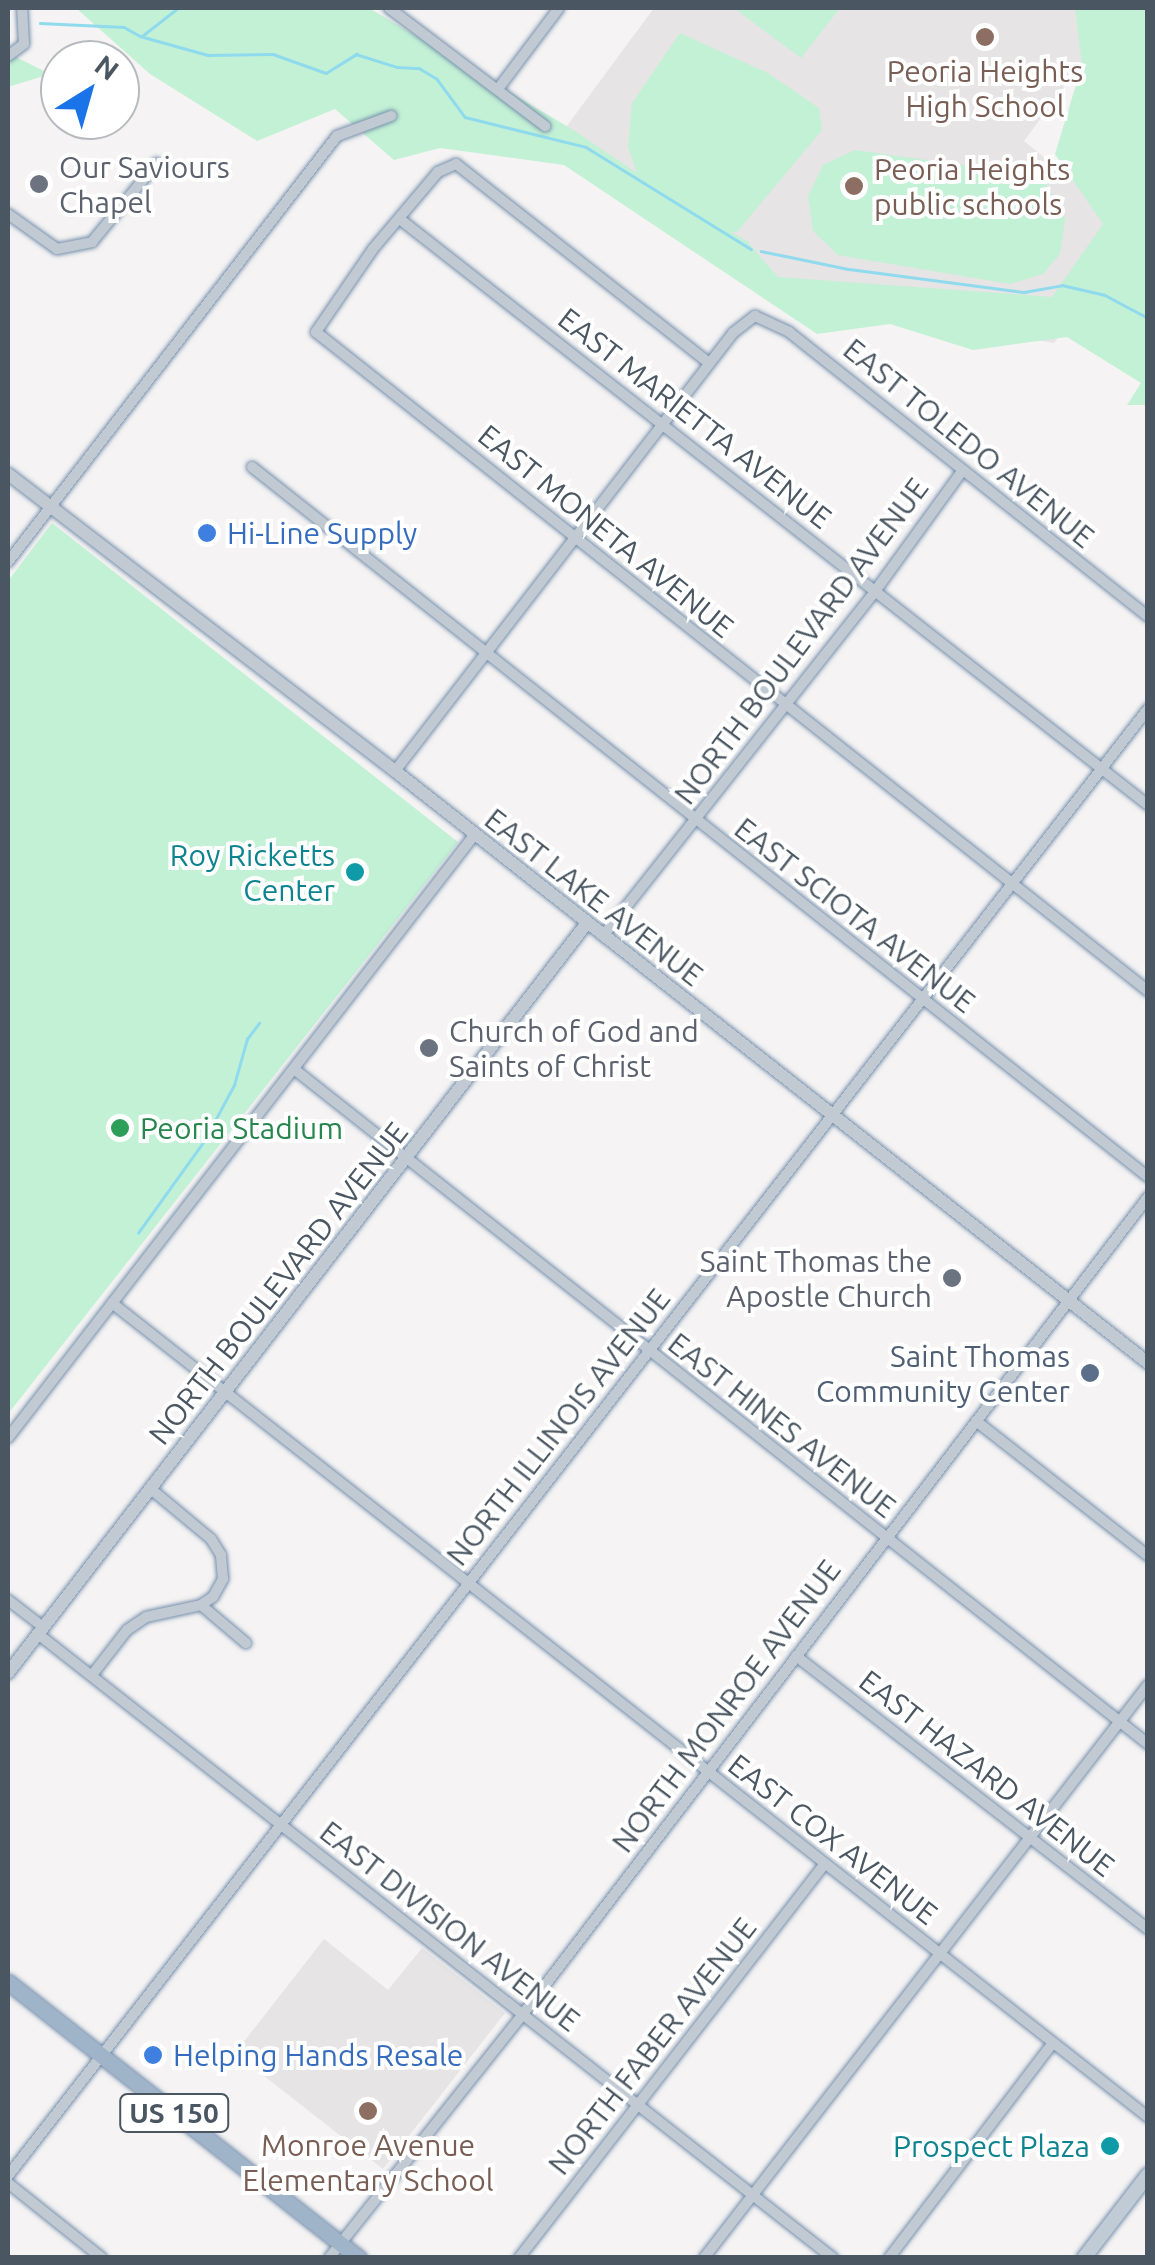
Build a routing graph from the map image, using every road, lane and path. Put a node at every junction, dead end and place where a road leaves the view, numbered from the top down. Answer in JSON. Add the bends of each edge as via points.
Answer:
{"nodes":[{"id":1,"x":22,"y":8,"type":"edge"},
{"id":2,"x":390,"y":8,"type":"edge"},
{"id":3,"x":559,"y":8,"type":"edge"},
{"id":4,"x":8,"y":56,"type":"edge"},
{"id":5,"x":498,"y":89,"type":"junction"},
{"id":6,"x":391,"y":116,"type":"dead end"},
{"id":7,"x":545,"y":126,"type":"dead end"},
{"id":8,"x":157,"y":163,"type":"dead end"},
{"id":9,"x":8,"y":214,"type":"edge"},
{"id":10,"x":401,"y":220,"type":"junction"},
{"id":11,"x":709,"y":364,"type":"junction"},
{"id":12,"x":663,"y":424,"type":"junction"},
{"id":13,"x":252,"y":467,"type":"dead end"},
{"id":14,"x":963,"y":470,"type":"junction"},
{"id":15,"x":8,"y":474,"type":"edge"},
{"id":16,"x":48,"y":506,"type":"junction"},
{"id":17,"x":574,"y":538,"type":"junction"},
{"id":18,"x":8,"y":562,"type":"edge"},
{"id":19,"x":876,"y":590,"type":"junction"},
{"id":20,"x":1148,"y":617,"type":"edge"},
{"id":21,"x":488,"y":653,"type":"junction"},
{"id":22,"x":784,"y":706,"type":"junction"},
{"id":23,"x":1148,"y":708,"type":"edge"},
{"id":24,"x":1101,"y":768,"type":"junction"},
{"id":25,"x":395,"y":771,"type":"junction"},
{"id":26,"x":1148,"y":804,"type":"edge"},
{"id":27,"x":695,"y":821,"type":"junction"},
{"id":28,"x":474,"y":834,"type":"junction"},
{"id":29,"x":1011,"y":884,"type":"junction"},
{"id":30,"x":587,"y":923,"type":"junction"},
{"id":31,"x":603,"y":936,"type":"junction"},
{"id":32,"x":1148,"y":991,"type":"edge"},
{"id":33,"x":922,"y":1000,"type":"junction"},
{"id":34,"x":294,"y":1068,"type":"junction"},
{"id":35,"x":833,"y":1116,"type":"junction"},
{"id":36,"x":406,"y":1159,"type":"junction"},
{"id":37,"x":1148,"y":1176,"type":"edge"},
{"id":38,"x":1148,"y":1197,"type":"edge"},
{"id":39,"x":1067,"y":1299,"type":"junction"},
{"id":40,"x":112,"y":1303,"type":"junction"},
{"id":41,"x":649,"y":1351,"type":"junction"},
{"id":42,"x":1148,"y":1363,"type":"edge"},
{"id":43,"x":226,"y":1392,"type":"junction"},
{"id":44,"x":976,"y":1421,"type":"junction"},
{"id":45,"x":8,"y":1438,"type":"edge"},
{"id":46,"x":151,"y":1489,"type":"junction"},
{"id":47,"x":886,"y":1538,"type":"junction"},
{"id":48,"x":1148,"y":1556,"type":"edge"},
{"id":49,"x":468,"y":1585,"type":"junction"},
{"id":50,"x":8,"y":1600,"type":"edge"},
{"id":51,"x":201,"y":1606,"type":"junction"},
{"id":52,"x":40,"y":1630,"type":"junction"},
{"id":53,"x":246,"y":1643,"type":"dead end"},
{"id":54,"x":796,"y":1656,"type":"junction"},
{"id":55,"x":8,"y":1673,"type":"edge"},
{"id":56,"x":92,"y":1676,"type":"junction"},
{"id":57,"x":1148,"y":1686,"type":"edge"},
{"id":58,"x":1120,"y":1722,"type":"junction"},
{"id":59,"x":1148,"y":1744,"type":"edge"},
{"id":60,"x":707,"y":1772,"type":"junction"},
{"id":61,"x":280,"y":1826,"type":"junction"},
{"id":62,"x":1030,"y":1838,"type":"junction"},
{"id":63,"x":824,"y":1865,"type":"junction"},
{"id":64,"x":1148,"y":1929,"type":"edge"},
{"id":65,"x":940,"y":1955,"type":"junction"},
{"id":66,"x":8,"y":1982,"type":"edge"},
{"id":67,"x":524,"y":2014,"type":"junction"},
{"id":68,"x":1053,"y":2043,"type":"junction"},
{"id":69,"x":102,"y":2056,"type":"junction"},
{"id":70,"x":639,"y":2106,"type":"junction"},
{"id":71,"x":1148,"y":2117,"type":"edge"},
{"id":72,"x":1148,"y":2175,"type":"edge"},
{"id":73,"x":8,"y":2179,"type":"edge"},
{"id":74,"x":752,"y":2195,"type":"junction"},
{"id":75,"x":341,"y":2243,"type":"junction"},
{"id":76,"x":102,"y":2258,"type":"edge"},
{"id":77,"x":329,"y":2258,"type":"edge"},
{"id":78,"x":359,"y":2258,"type":"edge"},
{"id":79,"x":519,"y":2258,"type":"edge"},
{"id":80,"x":704,"y":2258,"type":"edge"},
{"id":81,"x":832,"y":2258,"type":"edge"},
{"id":82,"x":889,"y":2258,"type":"edge"},
{"id":83,"x":1084,"y":2258,"type":"edge"}],
"edges":[{"from":1,"to":4,"type":"street","via":[[24,44]]},
{"from":2,"to":5,"type":"street"},
{"from":3,"to":5,"type":"street"},
{"from":5,"to":7,"type":"street"},
{"from":6,"to":16,"type":"street","via":[[337,136]]},
{"from":8,"to":9,"type":"street","via":[[92,242],[57,249]]},
{"from":10,"to":11,"type":"street","via":[[438,172],[456,164]]},
{"from":10,"to":12,"type":"street","name":"EAST MARIETTA AVENUE"},
{"from":10,"to":17,"type":"street","name":"EAST MONETA AVENUE","via":[[316,332]]},
{"from":11,"to":12,"type":"street"},
{"from":11,"to":14,"type":"street","name":"EAST TOLEDO AVENUE","via":[[756,316],[789,332]]},
{"from":12,"to":17,"type":"street"},
{"from":12,"to":19,"type":"street","name":"EAST MARIETTA AVENUE"},
{"from":13,"to":21,"type":"street","name":"EAST SCIOTA AVENUE"},
{"from":14,"to":19,"type":"street","name":"NORTH BOULEVARD AVENUE"},
{"from":14,"to":20,"type":"street","name":"EAST TOLEDO AVENUE"},
{"from":15,"to":16,"type":"street","name":"EAST LAKE AVENUE"},
{"from":16,"to":18,"type":"street"},
{"from":16,"to":25,"type":"street","name":"EAST LAKE AVENUE"},
{"from":17,"to":21,"type":"street"},
{"from":17,"to":22,"type":"street","name":"EAST MONETA AVENUE"},
{"from":19,"to":22,"type":"street","name":"NORTH BOULEVARD AVENUE"},
{"from":19,"to":24,"type":"street","name":"EAST MARIETTA AVENUE"},
{"from":21,"to":25,"type":"street"},
{"from":21,"to":27,"type":"street","name":"EAST SCIOTA AVENUE"},
{"from":22,"to":27,"type":"street","name":"NORTH BOULEVARD AVENUE"},
{"from":22,"to":29,"type":"street","name":"EAST MONETA AVENUE"},
{"from":23,"to":24,"type":"street","name":"NORTH ILLINOIS AVENUE"},
{"from":24,"to":26,"type":"street","name":"EAST MARIETTA AVENUE"},
{"from":24,"to":29,"type":"street","name":"NORTH ILLINOIS AVENUE"},
{"from":25,"to":28,"type":"street","name":"EAST LAKE AVENUE"},
{"from":27,"to":31,"type":"street","name":"NORTH BOULEVARD AVENUE"},
{"from":27,"to":33,"type":"street","name":"EAST SCIOTA AVENUE"},
{"from":28,"to":30,"type":"street","name":"EAST LAKE AVENUE"},
{"from":28,"to":34,"type":"street"},
{"from":29,"to":32,"type":"street","name":"EAST MONETA AVENUE"},
{"from":29,"to":33,"type":"street","name":"NORTH ILLINOIS AVENUE"},
{"from":30,"to":31,"type":"street","name":"EAST LAKE AVENUE"},
{"from":30,"to":36,"type":"street","name":"NORTH BOULEVARD AVENUE"},
{"from":31,"to":35,"type":"street","name":"EAST LAKE AVENUE"},
{"from":33,"to":35,"type":"street","name":"NORTH ILLINOIS AVENUE"},
{"from":33,"to":37,"type":"street","name":"EAST SCIOTA AVENUE"},
{"from":34,"to":36,"type":"street","name":"EAST HINES AVENUE"},
{"from":34,"to":40,"type":"street"},
{"from":35,"to":39,"type":"street","name":"EAST LAKE AVENUE"},
{"from":35,"to":41,"type":"street","name":"NORTH ILLINOIS AVENUE"},
{"from":36,"to":41,"type":"street","name":"EAST HINES AVENUE"},
{"from":36,"to":43,"type":"street","name":"NORTH BOULEVARD AVENUE"},
{"from":38,"to":39,"type":"street","name":"NORTH MONROE AVENUE"},
{"from":39,"to":42,"type":"street","name":"EAST LAKE AVENUE"},
{"from":39,"to":44,"type":"street","name":"NORTH MONROE AVENUE"},
{"from":40,"to":43,"type":"street","name":"EAST COX AVENUE"},
{"from":40,"to":45,"type":"street"},
{"from":41,"to":47,"type":"street","name":"EAST HINES AVENUE"},
{"from":41,"to":49,"type":"street","name":"NORTH ILLINOIS AVENUE"},
{"from":43,"to":46,"type":"street","name":"NORTH BOULEVARD AVENUE"},
{"from":43,"to":49,"type":"street","name":"EAST COX AVENUE"},
{"from":44,"to":47,"type":"street","name":"NORTH MONROE AVENUE"},
{"from":44,"to":48,"type":"street"},
{"from":46,"to":51,"type":"street","via":[[219,1549],[223,1579]]},
{"from":46,"to":52,"type":"street","name":"NORTH BOULEVARD AVENUE"},
{"from":47,"to":54,"type":"street","name":"NORTH MONROE AVENUE"},
{"from":47,"to":58,"type":"street","name":"EAST HINES AVENUE"},
{"from":49,"to":60,"type":"street","name":"EAST COX AVENUE"},
{"from":49,"to":61,"type":"street","name":"NORTH ILLINOIS AVENUE"},
{"from":50,"to":52,"type":"street","name":"EAST DIVISION AVENUE"},
{"from":51,"to":53,"type":"street"},
{"from":51,"to":56,"type":"street","via":[[146,1617],[127,1630]]},
{"from":52,"to":55,"type":"street","name":"NORTH BOULEVARD AVENUE"},
{"from":52,"to":56,"type":"street","name":"EAST DIVISION AVENUE"},
{"from":54,"to":60,"type":"street","name":"NORTH MONROE AVENUE"},
{"from":54,"to":62,"type":"street","name":"EAST HAZARD AVENUE"},
{"from":56,"to":61,"type":"street","name":"EAST DIVISION AVENUE"},
{"from":57,"to":58,"type":"street"},
{"from":58,"to":59,"type":"street","name":"EAST HINES AVENUE"},
{"from":58,"to":62,"type":"street"},
{"from":60,"to":63,"type":"street","name":"EAST COX AVENUE"},
{"from":60,"to":67,"type":"street","name":"NORTH MONROE AVENUE"},
{"from":61,"to":67,"type":"street","name":"EAST DIVISION AVENUE"},
{"from":61,"to":69,"type":"street","name":"NORTH ILLINOIS AVENUE"},
{"from":62,"to":64,"type":"street","name":"EAST HAZARD AVENUE"},
{"from":62,"to":65,"type":"street"},
{"from":63,"to":65,"type":"street","name":"EAST COX AVENUE"},
{"from":63,"to":70,"type":"street","name":"NORTH FABER AVENUE"},
{"from":65,"to":68,"type":"street","name":"EAST COX AVENUE"},
{"from":65,"to":74,"type":"street"},
{"from":66,"to":69,"type":"highway","number":"US 150"},
{"from":67,"to":70,"type":"street","name":"EAST DIVISION AVENUE"},
{"from":67,"to":75,"type":"street","name":"NORTH MONROE AVENUE"},
{"from":68,"to":71,"type":"street","name":"EAST COX AVENUE"},
{"from":68,"to":82,"type":"street"},
{"from":69,"to":73,"type":"street","name":"NORTH ILLINOIS AVENUE"},
{"from":69,"to":75,"type":"highway","number":"US 150"},
{"from":70,"to":74,"type":"street","name":"EAST DIVISION AVENUE"},
{"from":70,"to":79,"type":"street","name":"NORTH FABER AVENUE"},
{"from":72,"to":83,"type":"main road"},
{"from":73,"to":76,"type":"street"},
{"from":74,"to":80,"type":"street"},
{"from":74,"to":81,"type":"street","name":"EAST DIVISION AVENUE"},
{"from":75,"to":77,"type":"street","name":"NORTH MONROE AVENUE"},
{"from":75,"to":78,"type":"highway","number":"US 150"}]}
